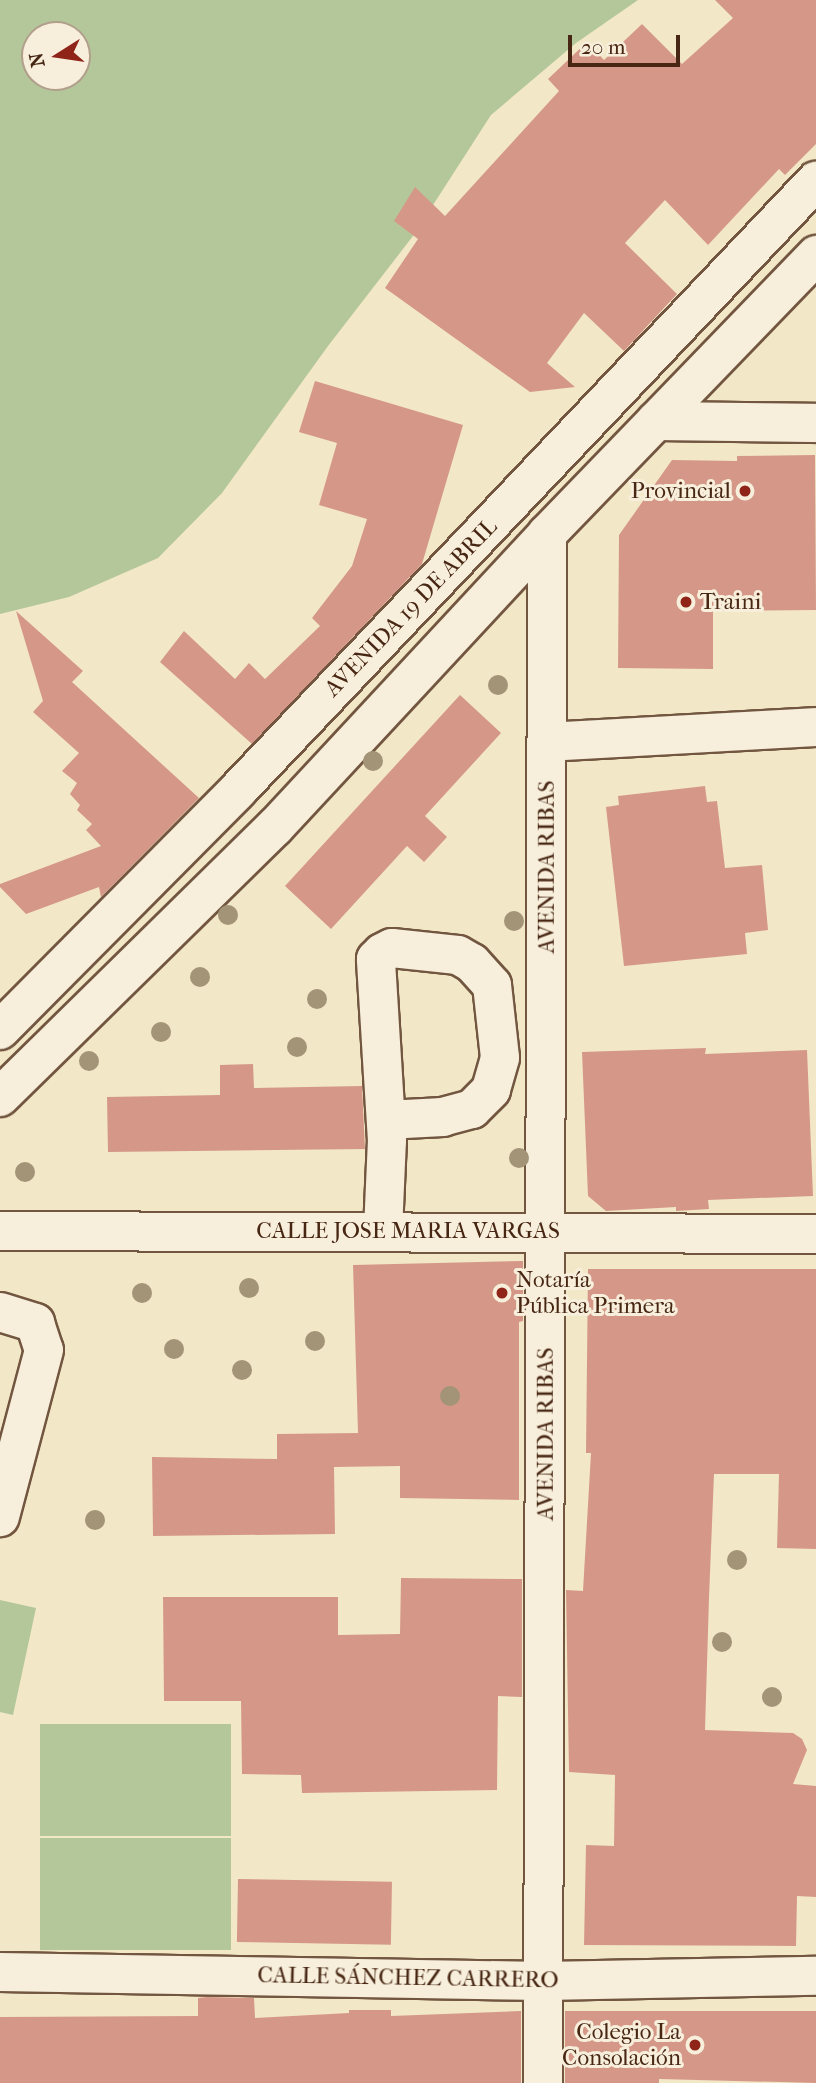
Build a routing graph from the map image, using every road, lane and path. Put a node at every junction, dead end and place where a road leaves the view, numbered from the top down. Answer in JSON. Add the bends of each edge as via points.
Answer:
{"nodes":[{"id":1,"x":816,"y":181,"type":"edge"},
{"id":2,"x":816,"y":255,"type":"edge"},
{"id":3,"x":656,"y":421,"type":"junction"},
{"id":4,"x":816,"y":423,"type":"edge"},
{"id":5,"x":547,"y":534,"type":"junction"},
{"id":6,"x":816,"y":727,"type":"edge"},
{"id":7,"x":547,"y":742,"type":"junction"},
{"id":8,"x":0,"y":1030,"type":"edge"},
{"id":9,"x":0,"y":1097,"type":"edge"},
{"id":10,"x":386,"y":1120,"type":"junction"},
{"id":11,"x":0,"y":1231,"type":"edge"},
{"id":12,"x":383,"y":1231,"type":"junction"},
{"id":13,"x":547,"y":1231,"type":"junction"},
{"id":14,"x":816,"y":1234,"type":"edge"},
{"id":15,"x":0,"y":1312,"type":"edge"},
{"id":16,"x":0,"y":1517,"type":"edge"},
{"id":17,"x":0,"y":1972,"type":"edge"},
{"id":18,"x":816,"y":1976,"type":"edge"},
{"id":19,"x":544,"y":1981,"type":"junction"},
{"id":20,"x":543,"y":2083,"type":"edge"}],
"edges":[{"from":1,"to":8,"type":"street","name":"AVENIDA 19 DE ABRIL","via":[[238,790]]},
{"from":2,"to":3,"type":"street","name":"AVENIDA 19 DE ABRIL"},
{"from":3,"to":4,"type":"street"},
{"from":3,"to":5,"type":"street","name":"AVENIDA 19 DE ABRIL"},
{"from":5,"to":7,"type":"street","name":"AVENIDA RIBAS"},
{"from":5,"to":9,"type":"street","name":"AVENIDA 19 DE ABRIL","via":[[275,827]]},
{"from":6,"to":7,"type":"street"},
{"from":7,"to":13,"type":"street","name":"AVENIDA RIBAS"},
{"from":10,"to":10,"type":"street","via":[[443,1117],[472,1109],[491,1090],[500,1058],[492,985],[458,955],[392,948],[376,960]]},
{"from":10,"to":12,"type":"street"},
{"from":11,"to":12,"type":"street","name":"CALLE JOSE MARIA VARGAS"},
{"from":12,"to":13,"type":"street","name":"CALLE JOSE MARIA VARGAS"},
{"from":13,"to":14,"type":"street","name":"CALLE JOSE MARIA VARGAS"},
{"from":13,"to":19,"type":"street","name":"AVENIDA RIBAS"},
{"from":15,"to":16,"type":"street","via":[[34,1323],[44,1350]]},
{"from":17,"to":19,"type":"street","name":"CALLE SÁNCHEZ CARRERO"},
{"from":18,"to":19,"type":"street","name":"CALLE SÁNCHEZ CARRERO"},
{"from":19,"to":20,"type":"street","name":"AVENIDA RIBAS"}]}
